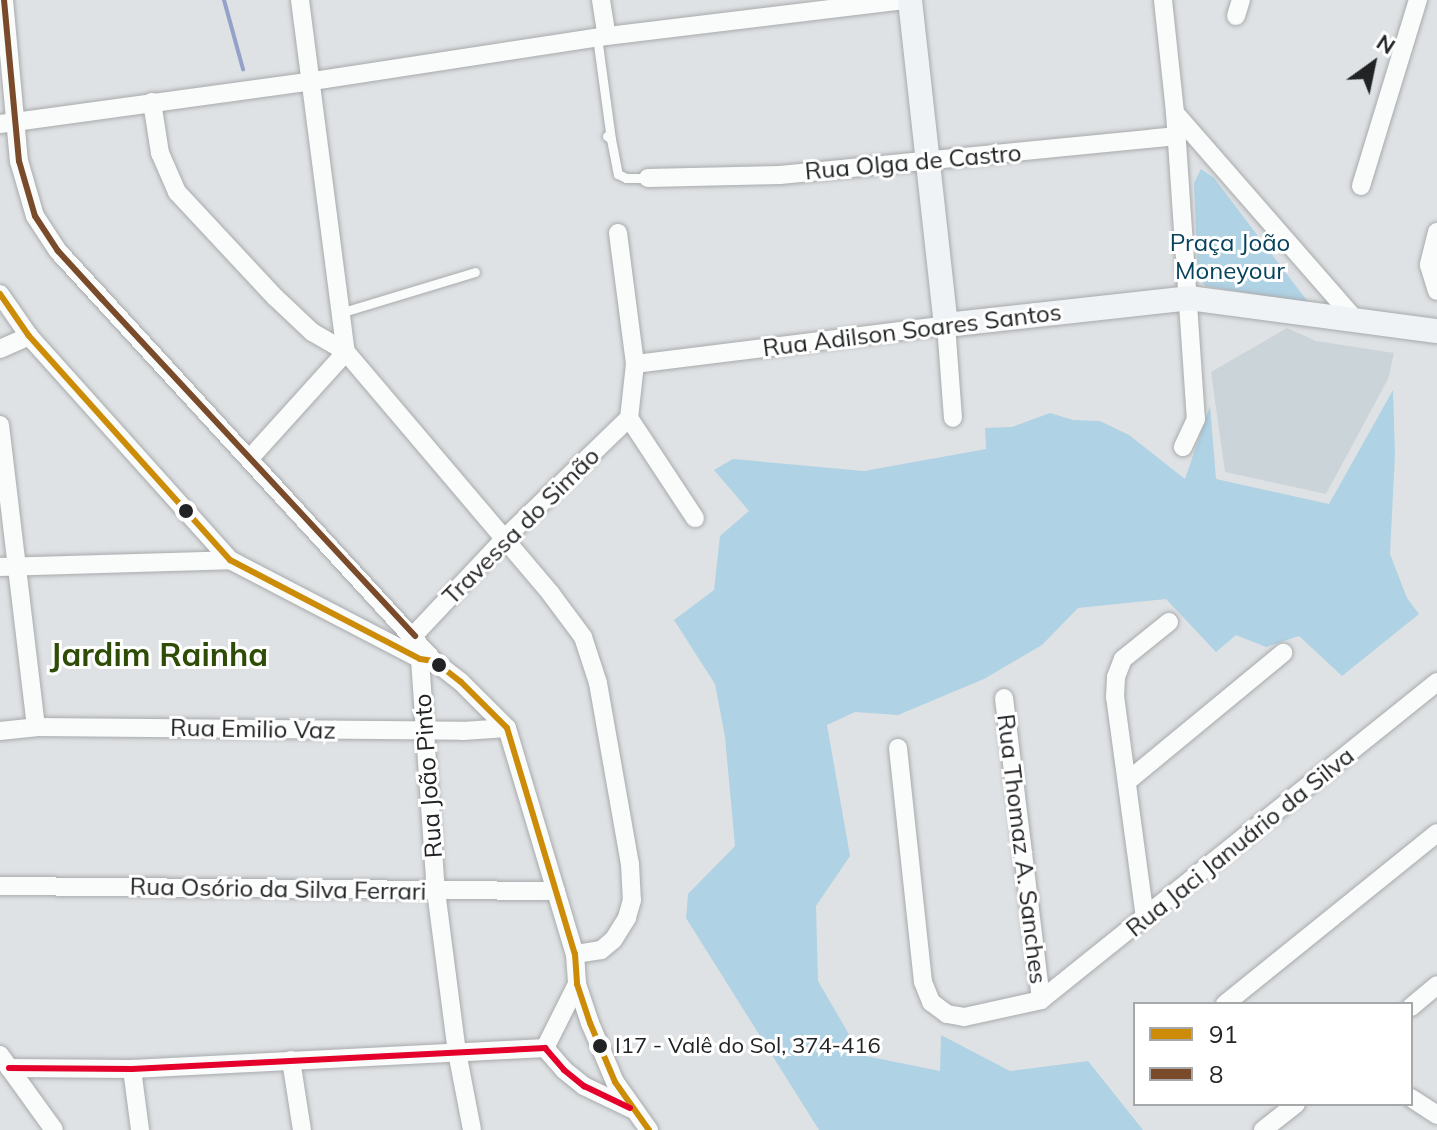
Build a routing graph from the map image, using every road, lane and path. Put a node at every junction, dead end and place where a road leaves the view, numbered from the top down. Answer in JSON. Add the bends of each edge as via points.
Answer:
{"nodes":[{"id":1,"x":4,"y":0,"type":"edge"},
{"id":2,"x":300,"y":0,"type":"edge"},
{"id":3,"x":601,"y":0,"type":"edge"},
{"id":4,"x":908,"y":0,"type":"edge"},
{"id":5,"x":1163,"y":0,"type":"edge"},
{"id":6,"x":1418,"y":0,"type":"edge"},
{"id":7,"x":602,"y":37,"type":"junction"},
{"id":8,"x":313,"y":81,"type":"junction"},
{"id":9,"x":152,"y":102,"type":"junction"},
{"id":10,"x":1175,"y":113,"type":"junction"},
{"id":11,"x":8,"y":122,"type":"edge"},
{"id":12,"x":1177,"y":136,"type":"junction"},
{"id":13,"x":928,"y":161,"type":"junction"},
{"id":14,"x":648,"y":178,"type":"joint"},
{"id":15,"x":1361,"y":186,"type":"dead end"},
{"id":16,"x":1437,"y":232,"type":"edge"},
{"id":17,"x":618,"y":233,"type":"dead end"},
{"id":18,"x":475,"y":272,"type":"dead end"},
{"id":19,"x":1437,"y":291,"type":"edge"},
{"id":20,"x":0,"y":294,"type":"edge"},
{"id":21,"x":1189,"y":298,"type":"junction"},
{"id":22,"x":340,"y":313,"type":"junction"},
{"id":23,"x":1355,"y":319,"type":"junction"},
{"id":24,"x":946,"y":325,"type":"junction"},
{"id":25,"x":1437,"y":331,"type":"edge"},
{"id":26,"x":29,"y":336,"type":"junction"},
{"id":27,"x":0,"y":349,"type":"edge"},
{"id":28,"x":346,"y":352,"type":"junction"},
{"id":29,"x":635,"y":364,"type":"junction"},
{"id":30,"x":629,"y":418,"type":"junction"},
{"id":31,"x":953,"y":418,"type":"dead end"},
{"id":32,"x":0,"y":425,"type":"edge"},
{"id":33,"x":1183,"y":447,"type":"dead end"},
{"id":34,"x":251,"y":457,"type":"junction"},
{"id":35,"x":695,"y":518,"type":"dead end"},
{"id":36,"x":505,"y":538,"type":"junction"},
{"id":37,"x":230,"y":560,"type":"junction"},
{"id":38,"x":8,"y":567,"type":"edge"},
{"id":39,"x":1169,"y":622,"type":"dead end"},
{"id":40,"x":414,"y":635,"type":"junction"},
{"id":41,"x":1283,"y":653,"type":"dead end"},
{"id":42,"x":427,"y":660,"type":"junction"},
{"id":43,"x":1437,"y":682,"type":"edge"},
{"id":44,"x":1004,"y":698,"type":"dead end"},
{"id":45,"x":36,"y":727,"type":"junction"},
{"id":46,"x":507,"y":728,"type":"junction"},
{"id":47,"x":424,"y":730,"type":"junction"},
{"id":48,"x":0,"y":731,"type":"edge"},
{"id":49,"x":898,"y":748,"type":"dead end"},
{"id":50,"x":1129,"y":780,"type":"junction"},
{"id":51,"x":1437,"y":833,"type":"edge"},
{"id":52,"x":0,"y":886,"type":"edge"},
{"id":53,"x":436,"y":891,"type":"junction"},
{"id":54,"x":556,"y":891,"type":"junction"},
{"id":55,"x":1145,"y":918,"type":"junction"},
{"id":56,"x":575,"y":954,"type":"junction"},
{"id":57,"x":577,"y":984,"type":"junction"},
{"id":58,"x":1437,"y":985,"type":"edge"},
{"id":59,"x":1041,"y":1000,"type":"junction"},
{"id":60,"x":1227,"y":1002,"type":"edge"},
{"id":61,"x":1413,"y":1005,"type":"edge"},
{"id":62,"x":545,"y":1048,"type":"junction"},
{"id":63,"x":457,"y":1052,"type":"junction"},
{"id":64,"x":291,"y":1060,"type":"junction"},
{"id":65,"x":4,"y":1062,"type":"edge"},
{"id":66,"x":132,"y":1069,"type":"junction"},
{"id":67,"x":1413,"y":1099,"type":"edge"},
{"id":68,"x":1293,"y":1106,"type":"edge"},
{"id":69,"x":1437,"y":1115,"type":"edge"},
{"id":70,"x":642,"y":1123,"type":"edge"},
{"id":71,"x":54,"y":1130,"type":"edge"},
{"id":72,"x":140,"y":1130,"type":"edge"},
{"id":73,"x":302,"y":1130,"type":"edge"},
{"id":74,"x":472,"y":1130,"type":"edge"},
{"id":75,"x":1263,"y":1130,"type":"edge"}],
"edges":[{"from":1,"to":11,"type":"street"},
{"from":2,"to":8,"type":"street"},
{"from":3,"to":7,"type":"street"},
{"from":4,"to":7,"type":"street"},
{"from":4,"to":13,"type":"street"},
{"from":5,"to":10,"type":"street"},
{"from":6,"to":15,"type":"street"},
{"from":7,"to":8,"type":"street"},
{"from":7,"to":14,"type":"lane","via":[[608,137],[618,174]]},
{"from":8,"to":9,"type":"street"},
{"from":8,"to":22,"type":"street"},
{"from":9,"to":11,"type":"street"},
{"from":9,"to":28,"type":"street","via":[[160,153],[177,192],[275,297],[312,332]]},
{"from":10,"to":12,"type":"street"},
{"from":10,"to":23,"type":"street"},
{"from":11,"to":34,"type":"street","via":[[35,216],[58,251]]},
{"from":12,"to":13,"type":"street","name":"Rua Olga de Castro"},
{"from":12,"to":21,"type":"street"},
{"from":13,"to":14,"type":"street","name":"Rua Olga de Castro","via":[[780,175]]},
{"from":13,"to":24,"type":"street"},
{"from":16,"to":19,"type":"street","via":[[1429,265]]},
{"from":17,"to":29,"type":"street"},
{"from":18,"to":22,"type":"lane"},
{"from":20,"to":26,"type":"street"},
{"from":21,"to":23,"type":"street","name":"Rua Adilson Soares Santos"},
{"from":21,"to":24,"type":"street","name":"Rua Adilson Soares Santos"},
{"from":21,"to":33,"type":"street","via":[[1196,419]]},
{"from":22,"to":28,"type":"street"},
{"from":23,"to":25,"type":"street","name":"Rua Adilson Soares Santos"},
{"from":24,"to":29,"type":"street","name":"Rua Adilson Soares Santos"},
{"from":24,"to":31,"type":"street"},
{"from":26,"to":27,"type":"street"},
{"from":26,"to":37,"type":"street"},
{"from":28,"to":34,"type":"street"},
{"from":28,"to":36,"type":"street"},
{"from":29,"to":30,"type":"street"},
{"from":30,"to":35,"type":"street"},
{"from":30,"to":36,"type":"street","name":"Travessa do Simão"},
{"from":32,"to":38,"type":"street"},
{"from":34,"to":40,"type":"street"},
{"from":36,"to":40,"type":"street","name":"Travessa do Simão"},
{"from":36,"to":56,"type":"street","via":[[583,637],[598,683],[630,864],[627,918],[601,950]]},
{"from":37,"to":38,"type":"street"},
{"from":37,"to":42,"type":"street"},
{"from":38,"to":45,"type":"street"},
{"from":39,"to":50,"type":"street","via":[[1123,659],[1116,677]]},
{"from":40,"to":42,"type":"street"},
{"from":41,"to":50,"type":"street"},
{"from":42,"to":46,"type":"street","via":[[461,682]]},
{"from":42,"to":47,"type":"street","name":"Rua João Pinto"},
{"from":43,"to":55,"type":"street","name":"Rua Jaci Januário da Silva"},
{"from":44,"to":59,"type":"street","name":"Rua Thomaz A. Sanches"},
{"from":45,"to":47,"type":"street","name":"Rua Emilio Vaz"},
{"from":45,"to":48,"type":"street","name":"Rua Emilio Vaz"},
{"from":46,"to":47,"type":"street","name":"Rua Emilio Vaz"},
{"from":46,"to":54,"type":"street"},
{"from":47,"to":53,"type":"street","name":"Rua João Pinto"},
{"from":49,"to":59,"type":"street","via":[[923,982],[931,1002],[947,1014],[964,1017]]},
{"from":50,"to":55,"type":"street"},
{"from":51,"to":60,"type":"street"},
{"from":52,"to":53,"type":"street","name":"Rua Osório da Silva Ferrari"},
{"from":53,"to":54,"type":"street","name":"Rua Osório da Silva Ferrari"},
{"from":53,"to":63,"type":"street","name":"Rua João Pinto"},
{"from":54,"to":56,"type":"street"},
{"from":55,"to":59,"type":"street","name":"Rua Jaci Januário da Silva"},
{"from":56,"to":57,"type":"street"},
{"from":57,"to":62,"type":"street"},
{"from":57,"to":70,"type":"street","via":[[602,1054]]},
{"from":58,"to":61,"type":"street"},
{"from":62,"to":63,"type":"street"},
{"from":62,"to":70,"type":"street","via":[[584,1086]]},
{"from":63,"to":64,"type":"street"},
{"from":63,"to":74,"type":"street","name":"Rua João Pinto"},
{"from":64,"to":66,"type":"street"},
{"from":64,"to":73,"type":"street"},
{"from":65,"to":66,"type":"street"},
{"from":65,"to":71,"type":"street"},
{"from":66,"to":72,"type":"street"},
{"from":67,"to":69,"type":"street"},
{"from":68,"to":75,"type":"street"}]}
